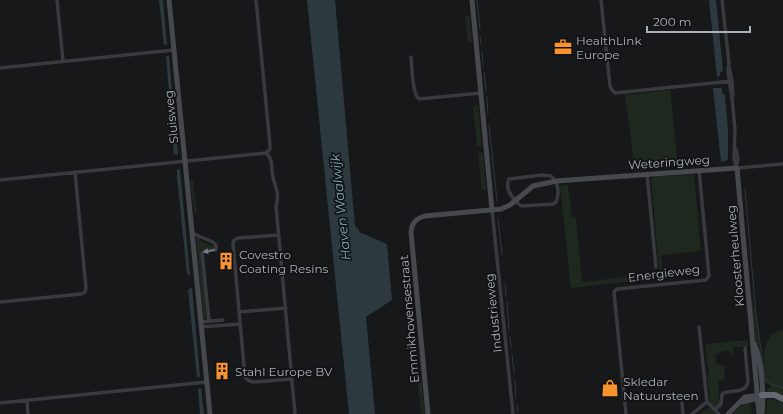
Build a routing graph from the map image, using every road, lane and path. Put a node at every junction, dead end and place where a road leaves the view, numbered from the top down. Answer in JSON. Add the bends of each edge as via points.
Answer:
{"nodes":[{"id":1,"x":57,"y":0,"type":"edge"},
{"id":2,"x":169,"y":0,"type":"edge"},
{"id":3,"x":256,"y":0,"type":"edge"},
{"id":4,"x":472,"y":0,"type":"edge"},
{"id":5,"x":600,"y":0,"type":"edge"},
{"id":6,"x":722,"y":0,"type":"edge"},
{"id":7,"x":174,"y":50,"type":"junction"},
{"id":8,"x":411,"y":57,"type":"dead end"},
{"id":9,"x":63,"y":61,"type":"junction"},
{"id":10,"x":0,"y":68,"type":"edge"},
{"id":11,"x":731,"y":81,"type":"junction"},
{"id":12,"x":481,"y":93,"type":"junction"},
{"id":13,"x":266,"y":153,"type":"junction"},
{"id":14,"x":185,"y":161,"type":"junction"},
{"id":15,"x":783,"y":164,"type":"edge"},
{"id":16,"x":737,"y":168,"type":"junction"},
{"id":17,"x":698,"y":170,"type":"junction"},
{"id":18,"x":74,"y":172,"type":"junction"},
{"id":19,"x":647,"y":174,"type":"junction"},
{"id":20,"x":0,"y":180,"type":"edge"},
{"id":21,"x":556,"y":181,"type":"junction"},
{"id":22,"x":516,"y":200,"type":"junction"},
{"id":23,"x":492,"y":210,"type":"junction"},
{"id":24,"x":192,"y":233,"type":"junction"},
{"id":25,"x":279,"y":235,"type":"junction"},
{"id":26,"x":656,"y":267,"type":"dead end"},
{"id":27,"x":0,"y":302,"type":"edge"},
{"id":28,"x":286,"y":308,"type":"junction"},
{"id":29,"x":240,"y":312,"type":"junction"},
{"id":30,"x":222,"y":320,"type":"dead end"},
{"id":31,"x":209,"y":321,"type":"junction"},
{"id":32,"x":201,"y":324,"type":"junction"},
{"id":33,"x":240,"y":324,"type":"junction"},
{"id":34,"x":699,"y":327,"type":"dead end"},
{"id":35,"x":745,"y":348,"type":"dead end"},
{"id":36,"x":292,"y":378,"type":"junction"},
{"id":37,"x":207,"y":382,"type":"junction"},
{"id":38,"x":759,"y":396,"type":"junction"},
{"id":39,"x":783,"y":398,"type":"edge"},
{"id":40,"x":27,"y":400,"type":"junction"},
{"id":41,"x":707,"y":402,"type":"junction"},
{"id":42,"x":0,"y":403,"type":"edge"},
{"id":43,"x":682,"y":403,"type":"dead end"},
{"id":44,"x":715,"y":410,"type":"junction"},
{"id":45,"x":28,"y":414,"type":"edge"},
{"id":46,"x":210,"y":414,"type":"edge"},
{"id":47,"x":295,"y":414,"type":"edge"},
{"id":48,"x":428,"y":414,"type":"edge"},
{"id":49,"x":513,"y":414,"type":"edge"},
{"id":50,"x":626,"y":414,"type":"edge"},
{"id":51,"x":683,"y":414,"type":"edge"},
{"id":52,"x":692,"y":414,"type":"edge"},
{"id":53,"x":719,"y":414,"type":"edge"},
{"id":54,"x":728,"y":414,"type":"edge"},
{"id":55,"x":760,"y":414,"type":"edge"}],
"edges":[{"from":1,"to":9,"type":"street"},
{"from":2,"to":7,"type":"street","name":"Sluisweg"},
{"from":3,"to":13,"type":"street","via":[[270,145]]},
{"from":4,"to":12,"type":"street","name":"Industrieweg"},
{"from":5,"to":11,"type":"street","via":[[610,86],[615,93]]},
{"from":6,"to":11,"type":"street"},
{"from":7,"to":9,"type":"street"},
{"from":7,"to":14,"type":"street","name":"Sluisweg"},
{"from":8,"to":12,"type":"street","via":[[414,91],[419,99]]},
{"from":9,"to":10,"type":"street"},
{"from":11,"to":16,"type":"street"},
{"from":12,"to":23,"type":"street","name":"Industrieweg"},
{"from":13,"to":14,"type":"street"},
{"from":13,"to":25,"type":"street","via":[[272,160],[274,181],[277,185]]},
{"from":14,"to":18,"type":"street"},
{"from":14,"to":24,"type":"street","name":"Sluisweg"},
{"from":15,"to":16,"type":"street","name":"Weteringweg"},
{"from":16,"to":17,"type":"street","name":"Weteringweg"},
{"from":16,"to":38,"type":"street","name":"Kloosterheulweg","via":[[754,343],[758,354]]},
{"from":17,"to":19,"type":"street","name":"Weteringweg"},
{"from":17,"to":50,"type":"street","name":"Energieweg","via":[[709,276],[706,280],[617,289],[614,292]]},
{"from":18,"to":20,"type":"street"},
{"from":18,"to":27,"type":"street","via":[[85,292]]},
{"from":19,"to":21,"type":"street","name":"Weteringweg"},
{"from":19,"to":26,"type":"street","name":"Energieweg"},
{"from":21,"to":22,"type":"street","via":[[533,186]]},
{"from":21,"to":22,"type":"street","via":[[558,197],[553,204],[521,206]]},
{"from":21,"to":22,"type":"street","via":[[549,175],[509,179],[508,190]]},
{"from":22,"to":23,"type":"street","via":[[506,207]]},
{"from":23,"to":48,"type":"street","name":"Emmikhovensestraat","via":[[425,216],[413,222],[411,232]]},
{"from":23,"to":49,"type":"street","name":"Industrieweg"},
{"from":24,"to":31,"type":"street","one_way":true,"via":[[216,245],[216,250],[202,253]]},
{"from":24,"to":32,"type":"street","name":"Sluisweg"},
{"from":25,"to":28,"type":"street"},
{"from":25,"to":29,"type":"street","via":[[234,240]]},
{"from":28,"to":29,"type":"street"},
{"from":28,"to":36,"type":"street"},
{"from":29,"to":33,"type":"street"},
{"from":30,"to":31,"type":"street"},
{"from":31,"to":32,"type":"street"},
{"from":32,"to":33,"type":"street"},
{"from":32,"to":37,"type":"street","name":"Sluisweg"},
{"from":33,"to":36,"type":"street","via":[[245,377],[254,382]]},
{"from":34,"to":41,"type":"street"},
{"from":35,"to":44,"type":"street","via":[[748,385],[742,390],[723,393],[722,404]]},
{"from":36,"to":47,"type":"street"},
{"from":37,"to":40,"type":"street"},
{"from":37,"to":46,"type":"street","name":"Sluisweg"},
{"from":38,"to":39,"type":"highway","via":[[775,395]]},
{"from":38,"to":54,"type":"street","via":[[745,397]]},
{"from":38,"to":55,"type":"street","name":"Kloosterheulweg"},
{"from":40,"to":42,"type":"street"},
{"from":40,"to":45,"type":"street"},
{"from":41,"to":44,"type":"street"},
{"from":41,"to":52,"type":"street"},
{"from":43,"to":51,"type":"street"},
{"from":44,"to":53,"type":"street"}]}
